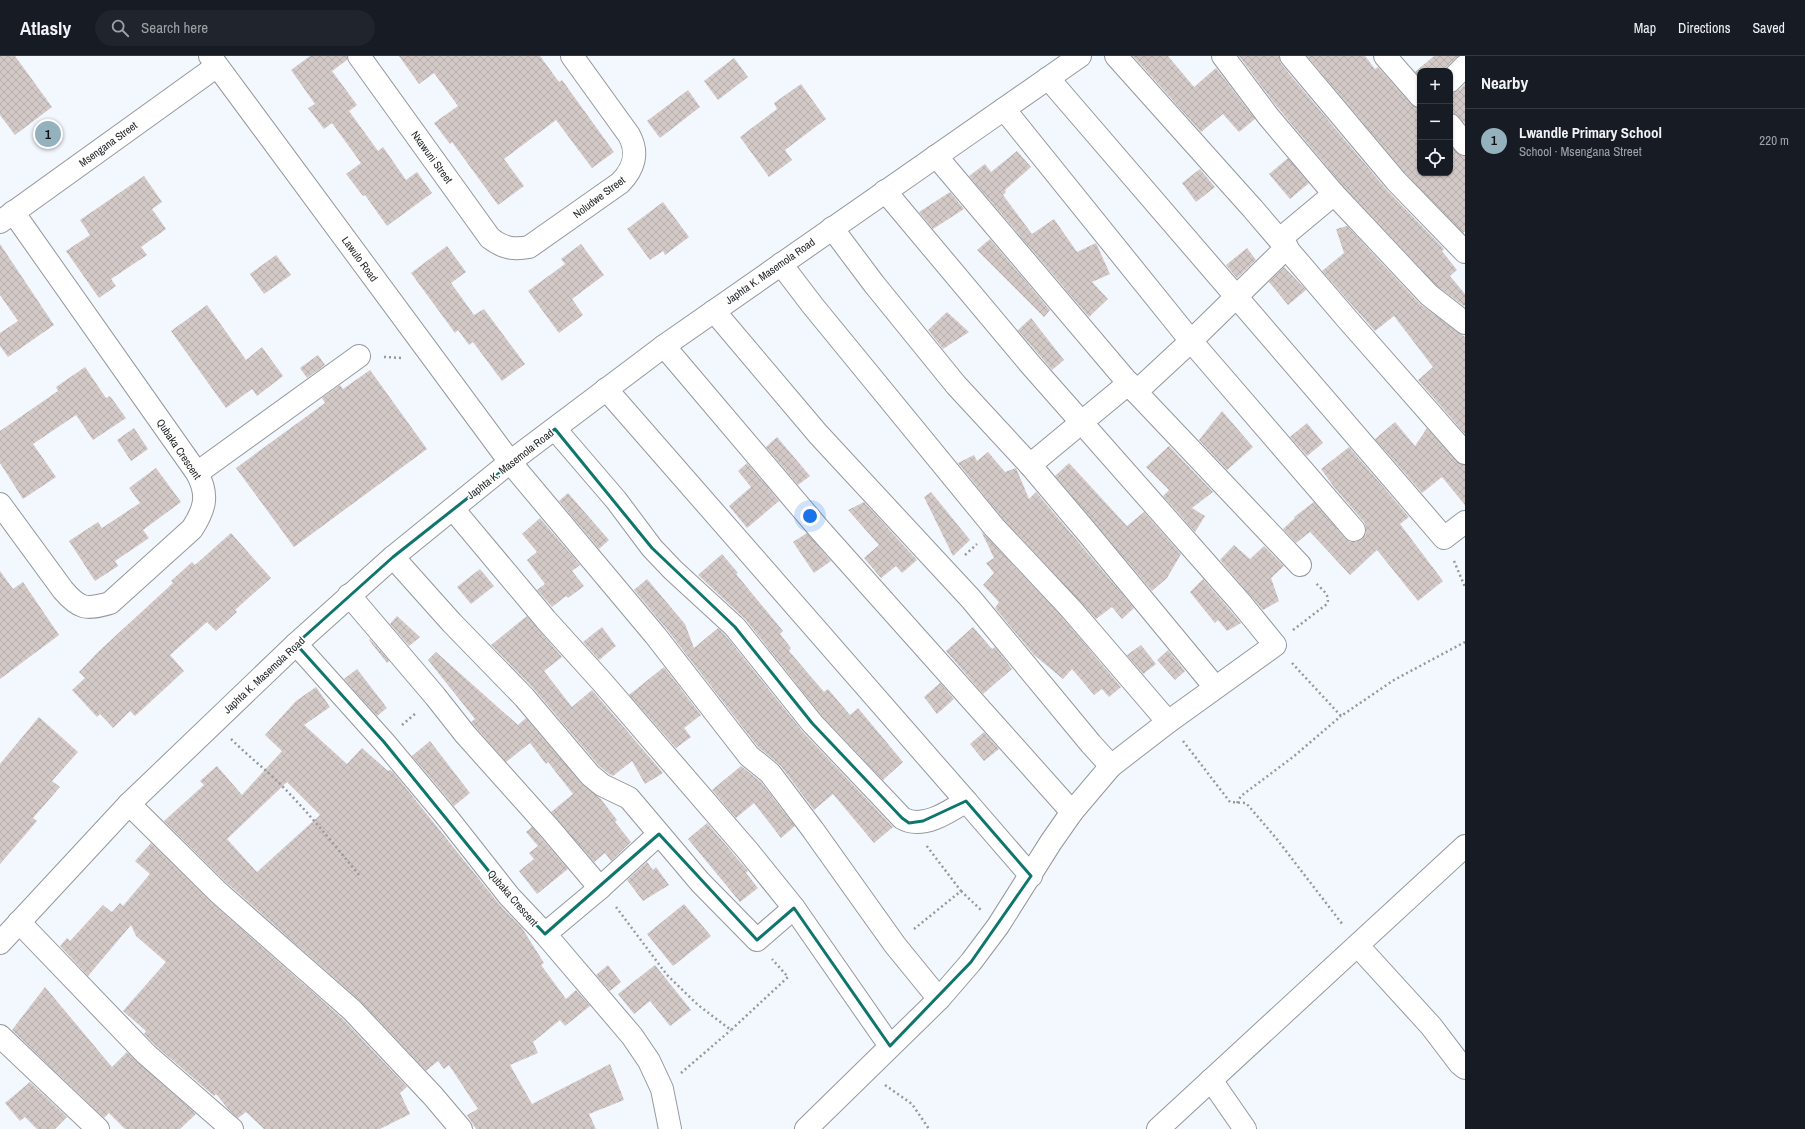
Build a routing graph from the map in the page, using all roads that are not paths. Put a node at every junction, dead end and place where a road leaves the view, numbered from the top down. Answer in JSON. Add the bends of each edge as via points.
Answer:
{"nodes":[{"id":1,"x":359,"y":56,"type":"edge"},
{"id":2,"x":572,"y":56,"type":"edge"},
{"id":3,"x":1080,"y":56,"type":"edge"},
{"id":4,"x":1116,"y":56,"type":"edge"},
{"id":5,"x":1223,"y":56,"type":"edge"},
{"id":6,"x":1291,"y":56,"type":"edge"},
{"id":7,"x":1385,"y":56,"type":"edge"},
{"id":8,"x":213,"y":61,"type":"edge"},
{"id":9,"x":1465,"y":66,"type":"edge"},
{"id":10,"x":1453,"y":77,"type":"edge"},
{"id":11,"x":1048,"y":78,"type":"junction"},
{"id":12,"x":1417,"y":93,"type":"edge"},
{"id":13,"x":1004,"y":109,"type":"junction"},
{"id":14,"x":1453,"y":129,"type":"edge"},
{"id":15,"x":1465,"y":144,"type":"edge"},
{"id":16,"x":936,"y":156,"type":"junction"},
{"id":17,"x":885,"y":191,"type":"junction"},
{"id":18,"x":1334,"y":194,"type":"junction"},
{"id":19,"x":6,"y":217,"type":"edge"},
{"id":20,"x":832,"y":228,"type":"junction"},
{"id":21,"x":1284,"y":243,"type":"junction"},
{"id":22,"x":511,"y":249,"type":"joint"},
{"id":23,"x":1465,"y":252,"type":"edge"},
{"id":24,"x":781,"y":264,"type":"junction"},
{"id":25,"x":1236,"y":297,"type":"junction"},
{"id":26,"x":714,"y":311,"type":"junction"},
{"id":27,"x":1465,"y":323,"type":"edge"},
{"id":28,"x":1191,"y":341,"type":"junction"},
{"id":29,"x":664,"y":346,"type":"junction"},
{"id":30,"x":359,"y":356,"type":"road end"},
{"id":31,"x":1132,"y":387,"type":"junction"},
{"id":32,"x":606,"y":389,"type":"junction"},
{"id":33,"x":1082,"y":423,"type":"junction"},
{"id":34,"x":555,"y":429,"type":"junction"},
{"id":35,"x":1465,"y":453,"type":"edge"},
{"id":36,"x":510,"y":462,"type":"junction"},
{"id":37,"x":1030,"y":465,"type":"junction"},
{"id":38,"x":197,"y":473,"type":"junction"},
{"id":39,"x":0,"y":504,"type":"edge"},
{"id":40,"x":454,"y":509,"type":"junction"},
{"id":41,"x":1465,"y":522,"type":"edge"},
{"id":42,"x":1354,"y":530,"type":"dead end"},
{"id":43,"x":393,"y":557,"type":"junction"},
{"id":44,"x":1300,"y":565,"type":"road end"},
{"id":45,"x":349,"y":595,"type":"junction"},
{"id":46,"x":296,"y":644,"type":"junction"},
{"id":47,"x":1216,"y":687,"type":"junction"},
{"id":48,"x":1168,"y":722,"type":"junction"},
{"id":49,"x":1111,"y":766,"type":"junction"},
{"id":50,"x":966,"y":801,"type":"junction"},
{"id":51,"x":129,"y":804,"type":"junction"},
{"id":52,"x":1072,"y":812,"type":"junction"},
{"id":53,"x":659,"y":834,"type":"junction"},
{"id":54,"x":1465,"y":846,"type":"edge"},
{"id":55,"x":1031,"y":876,"type":"junction"},
{"id":56,"x":600,"y":888,"type":"junction"},
{"id":57,"x":794,"y":908,"type":"junction"},
{"id":58,"x":19,"y":922,"type":"junction"},
{"id":59,"x":545,"y":934,"type":"junction"},
{"id":60,"x":0,"y":944,"type":"edge"},
{"id":61,"x":1358,"y":946,"type":"junction"},
{"id":62,"x":939,"y":999,"type":"junction"},
{"id":63,"x":0,"y":1036,"type":"edge"},
{"id":64,"x":890,"y":1046,"type":"junction"},
{"id":65,"x":1465,"y":1068,"type":"edge"},
{"id":66,"x":1211,"y":1080,"type":"junction"},
{"id":67,"x":98,"y":1129,"type":"edge"},
{"id":68,"x":232,"y":1129,"type":"edge"},
{"id":69,"x":461,"y":1129,"type":"edge"},
{"id":70,"x":670,"y":1129,"type":"edge"},
{"id":71,"x":806,"y":1129,"type":"edge"},
{"id":72,"x":1158,"y":1129,"type":"edge"},
{"id":73,"x":1245,"y":1129,"type":"edge"}],
"edges":[{"from":1,"to":22,"type":"street","name":"Nxawuni Street","via":[[490,238]]},
{"from":2,"to":22,"type":"street","name":"Noludwe Street","via":[[634,143],[634,163],[620,183],[529,247]]},
{"from":3,"to":11,"type":"street","name":"Japhta K. Masemola Road"},
{"from":4,"to":21,"type":"street"},
{"from":5,"to":18,"type":"street","via":[[1268,116]]},
{"from":6,"to":23,"type":"street","via":[[1396,180]]},
{"from":7,"to":12,"type":"street"},
{"from":8,"to":19,"type":"street","name":"Msengana Street"},
{"from":8,"to":36,"type":"street","name":"Lawulo Road"},
{"from":9,"to":10,"type":"street"},
{"from":11,"to":13,"type":"street","name":"Japhta K. Masemola Road"},
{"from":11,"to":25,"type":"street"},
{"from":13,"to":16,"type":"street","name":"Japhta K. Masemola Road"},
{"from":13,"to":28,"type":"street"},
{"from":14,"to":15,"type":"street"},
{"from":16,"to":17,"type":"street","name":"Japhta K. Masemola Road"},
{"from":16,"to":31,"type":"street"},
{"from":17,"to":20,"type":"street","name":"Japhta K. Masemola Road"},
{"from":17,"to":33,"type":"street"},
{"from":18,"to":21,"type":"street"},
{"from":18,"to":27,"type":"street","via":[[1414,281]]},
{"from":19,"to":38,"type":"street","name":"Qubaka Crescent"},
{"from":20,"to":24,"type":"street","name":"Japhta K. Masemola Road"},
{"from":20,"to":37,"type":"street","via":[[956,385]]},
{"from":21,"to":25,"type":"street"},
{"from":21,"to":35,"type":"street"},
{"from":24,"to":26,"type":"street","name":"Japhta K. Masemola Road"},
{"from":24,"to":48,"type":"street","via":[[994,527],[1071,609]]},
{"from":25,"to":28,"type":"street"},
{"from":25,"to":41,"type":"street","via":[[1444,538]]},
{"from":26,"to":29,"type":"street","name":"Japhta K. Masemola Road"},
{"from":26,"to":49,"type":"street","via":[[818,434],[971,599]]},
{"from":28,"to":31,"type":"street"},
{"from":28,"to":42,"type":"street"},
{"from":29,"to":32,"type":"street","name":"Japhta K. Masemola Road"},
{"from":29,"to":52,"type":"street","via":[[820,530]]},
{"from":30,"to":38,"type":"street"},
{"from":31,"to":33,"type":"street"},
{"from":31,"to":44,"type":"street"},
{"from":32,"to":34,"type":"street","name":"Japhta K. Masemola Road"},
{"from":32,"to":50,"type":"street"},
{"from":33,"to":37,"type":"street"},
{"from":33,"to":47,"type":"street","via":[[1275,645]]},
{"from":34,"to":36,"type":"street","name":"Japhta K. Masemola Road"},
{"from":34,"to":50,"type":"street","via":[[616,500],[652,548],[672,570],[735,627],[812,723],[902,818],[909,823],[924,821]]},
{"from":36,"to":40,"type":"street","name":"Japhta K. Masemola Road"},
{"from":36,"to":62,"type":"street","name":"Lawulo Road","via":[[655,635],[749,756],[770,773],[895,945]]},
{"from":37,"to":47,"type":"street"},
{"from":38,"to":39,"type":"street","name":"Qubaka Crescent","via":[[203,484],[205,501],[202,514],[192,529],[110,603],[99,606],[85,607],[73,602]]},
{"from":40,"to":43,"type":"street","name":"Japhta K. Masemola Road"},
{"from":40,"to":57,"type":"street"},
{"from":43,"to":45,"type":"street","name":"Japhta K. Masemola Road"},
{"from":43,"to":53,"type":"street","via":[[452,623],[524,697],[590,775],[602,785],[629,798]]},
{"from":45,"to":46,"type":"street","name":"Japhta K. Masemola Road"},
{"from":45,"to":56,"type":"street","via":[[436,696],[465,734]]},
{"from":46,"to":51,"type":"street","name":"Japhta K. Masemola Road"},
{"from":46,"to":59,"type":"street","name":"Qubaka Crescent","via":[[384,742],[509,896]]},
{"from":47,"to":48,"type":"street"},
{"from":48,"to":49,"type":"street"},
{"from":49,"to":52,"type":"street"},
{"from":50,"to":55,"type":"street"},
{"from":51,"to":58,"type":"street","name":"Japhta K. Masemola Road"},
{"from":51,"to":69,"type":"street","via":[[219,893],[352,1010],[428,1090]]},
{"from":52,"to":55,"type":"street"},
{"from":53,"to":56,"type":"street"},
{"from":53,"to":57,"type":"street","via":[[721,906],[757,940]]},
{"from":54,"to":61,"type":"street"},
{"from":55,"to":62,"type":"street","via":[[998,926]]},
{"from":56,"to":59,"type":"street"},
{"from":57,"to":64,"type":"street"},
{"from":58,"to":60,"type":"street","name":"Japhta K. Masemola Road"},
{"from":58,"to":68,"type":"street","via":[[146,1054]]},
{"from":59,"to":70,"type":"street","name":"Qubaka Crescent","via":[[632,1036],[649,1061],[662,1089]]},
{"from":61,"to":65,"type":"street","via":[[1431,1026]]},
{"from":61,"to":66,"type":"street"},
{"from":62,"to":64,"type":"street"},
{"from":63,"to":67,"type":"street"},
{"from":64,"to":71,"type":"street"},
{"from":66,"to":72,"type":"street"},
{"from":66,"to":73,"type":"street"}]}
